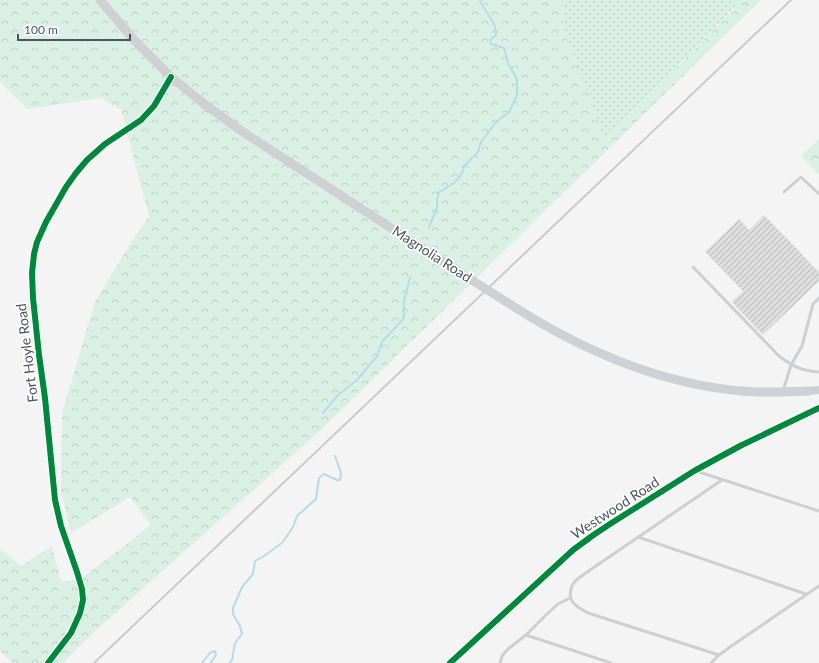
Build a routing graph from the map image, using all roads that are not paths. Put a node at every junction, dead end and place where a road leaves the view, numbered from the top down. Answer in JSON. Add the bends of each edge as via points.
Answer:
{"nodes":[{"id":1,"x":100,"y":0,"type":"edge"},
{"id":2,"x":172,"y":77,"type":"junction"},
{"id":3,"x":784,"y":192,"type":"dead end"},
{"id":4,"x":819,"y":194,"type":"edge"},
{"id":5,"x":693,"y":267,"type":"dead end"},
{"id":6,"x":819,"y":298,"type":"edge"},
{"id":7,"x":791,"y":365,"type":"junction"},
{"id":8,"x":819,"y":372,"type":"edge"},
{"id":9,"x":819,"y":390,"type":"edge"},
{"id":10,"x":809,"y":391,"type":"joint"},
{"id":11,"x":782,"y":392,"type":"junction"},
{"id":12,"x":819,"y":408,"type":"edge"},
{"id":13,"x":694,"y":471,"type":"junction"},
{"id":14,"x":722,"y":480,"type":"junction"},
{"id":15,"x":819,"y":511,"type":"edge"},
{"id":16,"x":638,"y":537,"type":"junction"},
{"id":17,"x":819,"y":586,"type":"edge"},
{"id":18,"x":806,"y":594,"type":"junction"},
{"id":19,"x":570,"y":598,"type":"junction"},
{"id":20,"x":526,"y":635,"type":"junction"},
{"id":21,"x":719,"y":655,"type":"junction"},
{"id":22,"x":48,"y":663,"type":"edge"},
{"id":23,"x":450,"y":663,"type":"edge"},
{"id":24,"x":500,"y":663,"type":"edge"},
{"id":25,"x":611,"y":663,"type":"edge"},
{"id":26,"x":711,"y":663,"type":"edge"}],
"edges":[{"from":1,"to":2,"type":"main road","name":"Magnolia Road","via":[[134,40]]},
{"from":2,"to":11,"type":"main road","name":"Magnolia Road","bridge":true,"via":[[240,130],[516,308],[568,338],[603,355],[653,374],[712,387]]},
{"from":2,"to":22,"type":"street","name":"Fort Hoyle Road","via":[[154,106],[141,120],[105,144],[76,173],[46,222],[34,254],[33,298],[55,500],[61,526],[78,572],[83,600],[71,633]]},
{"from":3,"to":4,"type":"lane","via":[[801,176]]},
{"from":5,"to":7,"type":"lane","via":[[779,356]]},
{"from":6,"to":7,"type":"lane","via":[[813,304],[802,346]]},
{"from":7,"to":8,"type":"lane"},
{"from":7,"to":11,"type":"lane"},
{"from":9,"to":10,"type":"street","name":"Magnolia Road"},
{"from":10,"to":11,"type":"main road","name":"Magnolia Road"},
{"from":12,"to":13,"type":"street","name":"Westwood Road"},
{"from":13,"to":14,"type":"lane"},
{"from":13,"to":23,"type":"street","name":"Westwood Road","via":[[573,550]]},
{"from":14,"to":15,"type":"lane"},
{"from":14,"to":16,"type":"lane"},
{"from":16,"to":18,"type":"lane"},
{"from":16,"to":19,"type":"lane","via":[[572,585]]},
{"from":17,"to":18,"type":"lane"},
{"from":18,"to":21,"type":"lane"},
{"from":19,"to":20,"type":"lane","via":[[558,604]]},
{"from":19,"to":21,"type":"lane","via":[[588,613]]},
{"from":20,"to":24,"type":"lane","via":[[508,649]]},
{"from":20,"to":25,"type":"lane"},
{"from":21,"to":26,"type":"lane"}]}
